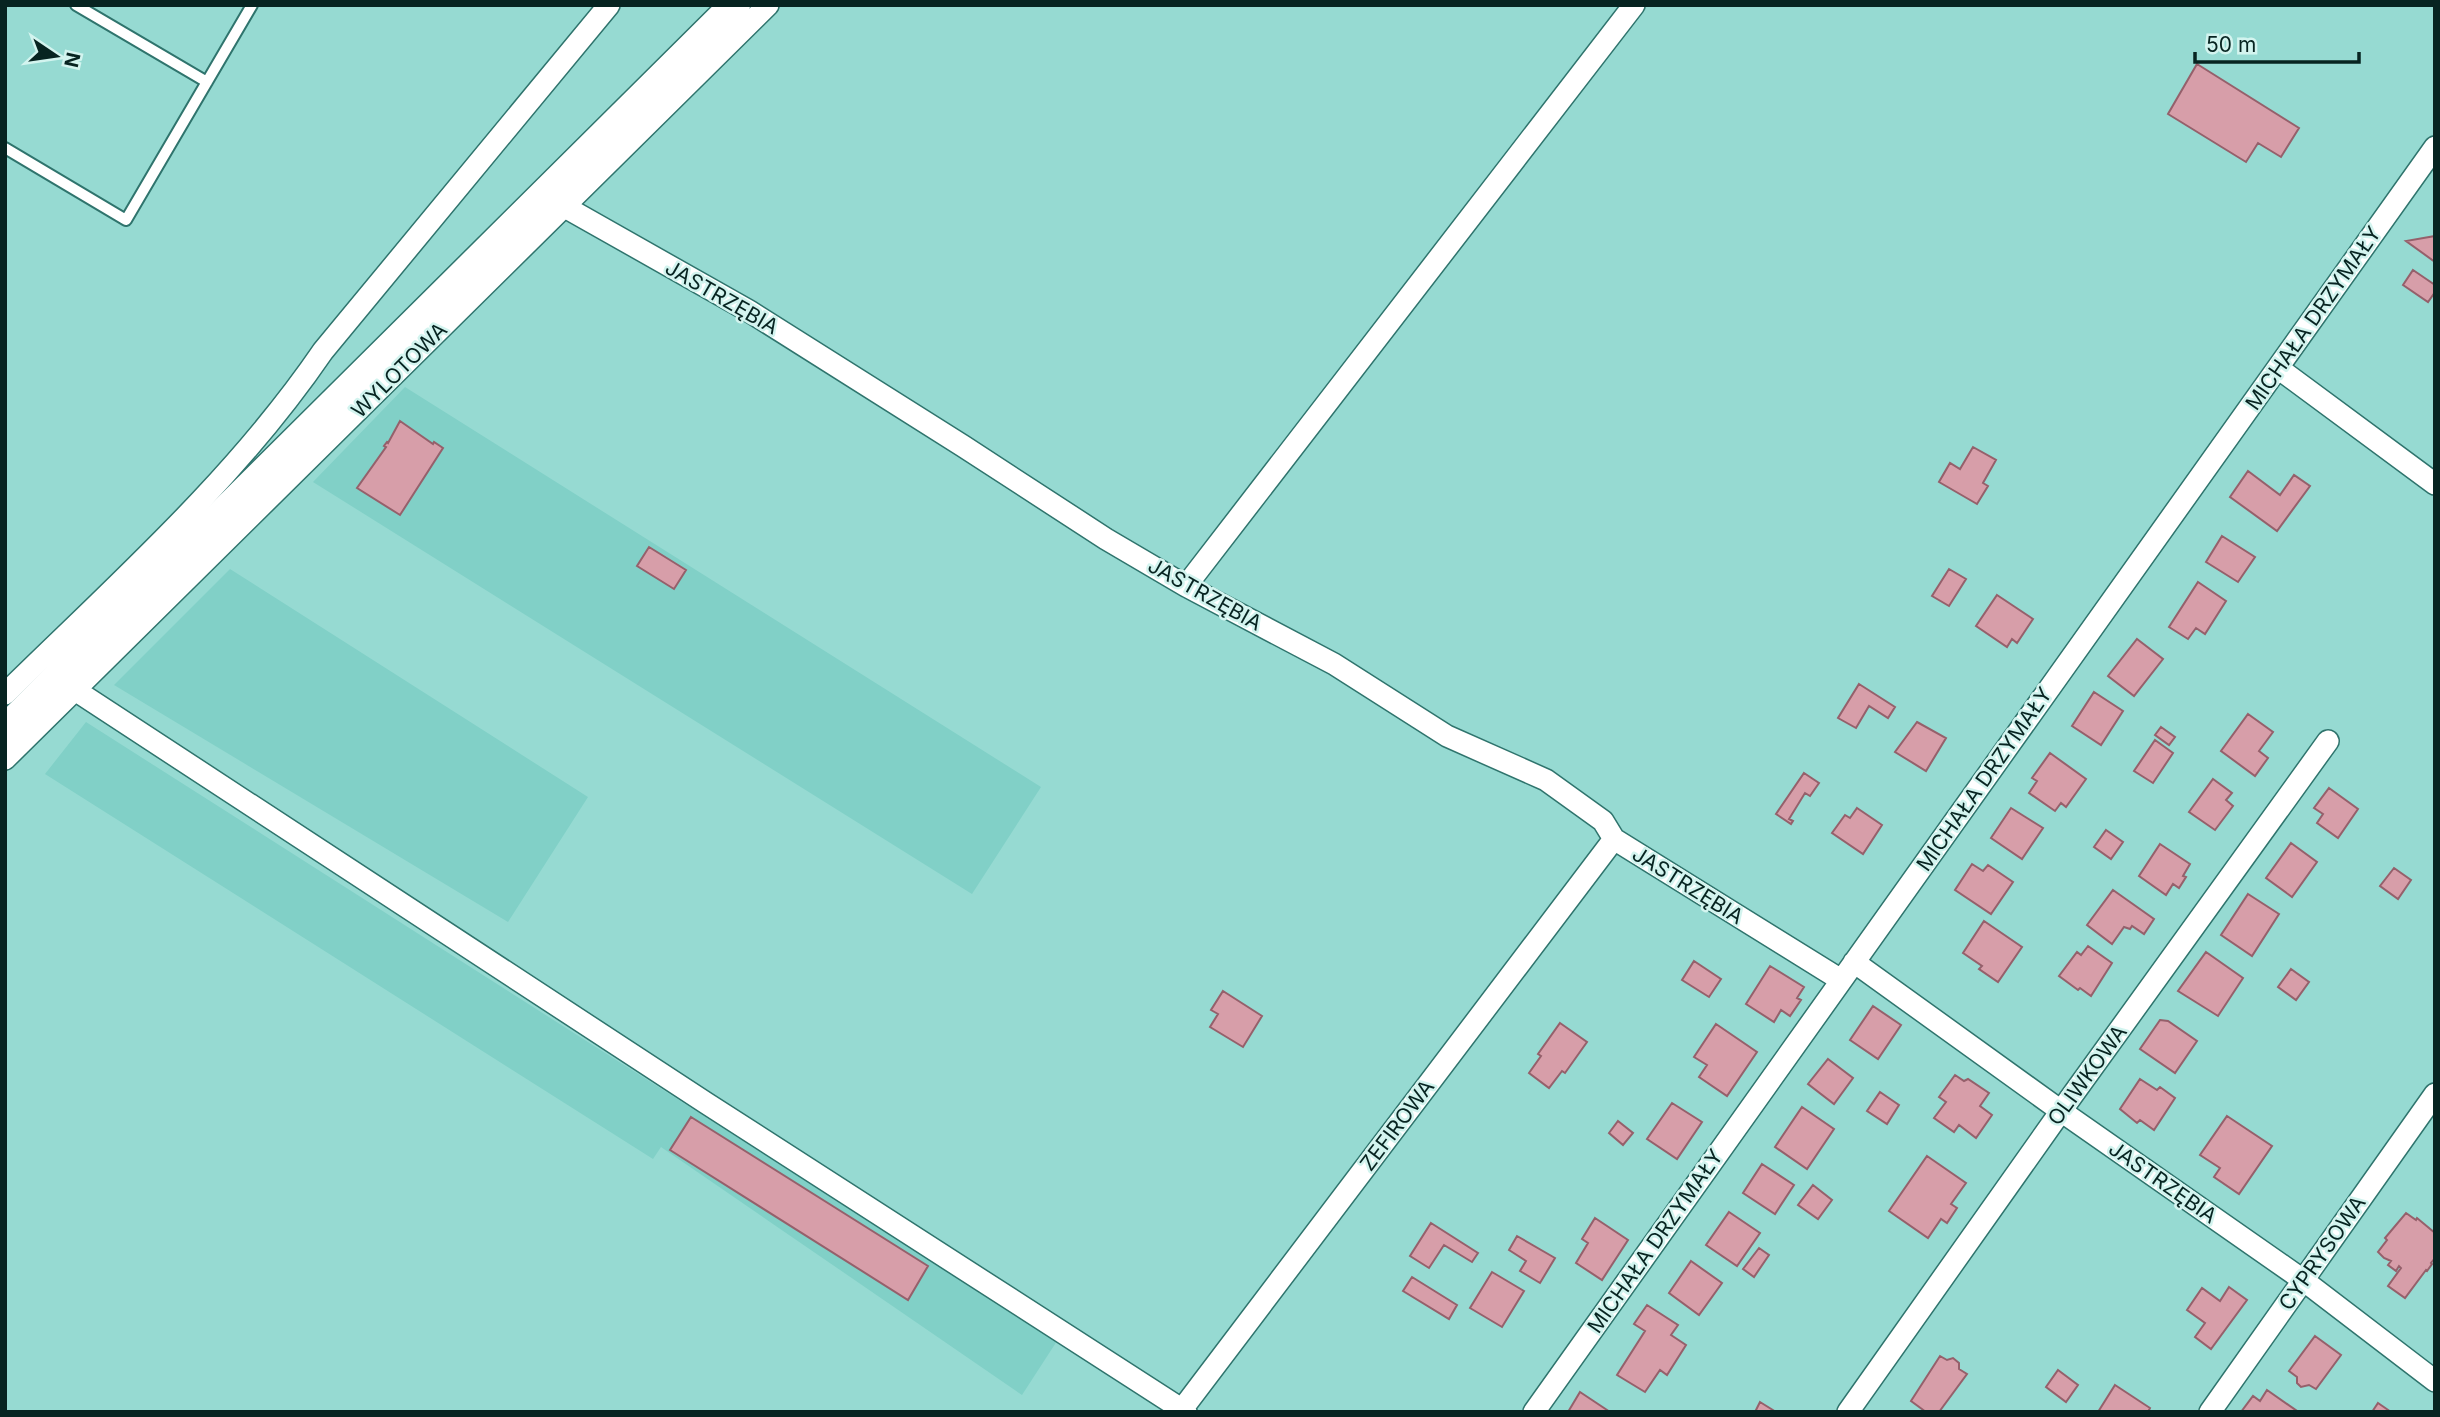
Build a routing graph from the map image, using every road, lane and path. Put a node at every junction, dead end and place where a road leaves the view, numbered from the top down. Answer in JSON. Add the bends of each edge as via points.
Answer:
{"nodes":[{"id":1,"x":76,"y":5,"type":"edge"},
{"id":2,"x":252,"y":5,"type":"edge"},
{"id":3,"x":735,"y":5,"type":"edge"},
{"id":4,"x":768,"y":5,"type":"edge"},
{"id":5,"x":1634,"y":5,"type":"edge"},
{"id":6,"x":601,"y":8,"type":"edge"},
{"id":7,"x":207,"y":82,"type":"junction"},
{"id":8,"x":2435,"y":147,"type":"edge"},
{"id":9,"x":5,"y":148,"type":"edge"},
{"id":10,"x":565,"y":207,"type":"junction"},
{"id":11,"x":2278,"y":368,"type":"junction"},
{"id":12,"x":2435,"y":484,"type":"edge"},
{"id":13,"x":1186,"y":586,"type":"junction"},
{"id":14,"x":75,"y":690,"type":"junction"},
{"id":15,"x":5,"y":694,"type":"edge"},
{"id":16,"x":18,"y":732,"type":"edge"},
{"id":17,"x":2328,"y":741,"type":"dead end"},
{"id":18,"x":5,"y":759,"type":"edge"},
{"id":19,"x":1615,"y":839,"type":"junction"},
{"id":20,"x":1854,"y":962,"type":"junction"},
{"id":21,"x":1841,"y":980,"type":"junction"},
{"id":22,"x":2435,"y":1094,"type":"edge"},
{"id":23,"x":2061,"y":1111,"type":"junction"},
{"id":24,"x":2303,"y":1280,"type":"junction"},
{"id":25,"x":2435,"y":1381,"type":"edge"},
{"id":26,"x":1183,"y":1411,"type":"edge"},
{"id":27,"x":1534,"y":1412,"type":"edge"},
{"id":28,"x":1848,"y":1412,"type":"edge"},
{"id":29,"x":2210,"y":1412,"type":"edge"}],
"edges":[{"from":1,"to":7,"type":"lane"},
{"from":2,"to":7,"type":"lane"},
{"from":3,"to":16,"type":"street","name":"WYLOTOWA"},
{"from":4,"to":10,"type":"street","name":"WYLOTOWA"},
{"from":5,"to":13,"type":"street"},
{"from":6,"to":15,"type":"street","via":[[247,451]]},
{"from":7,"to":9,"type":"lane","via":[[126,219]]},
{"from":8,"to":11,"type":"street","name":"MICHAŁA DRZYMAŁY"},
{"from":10,"to":13,"type":"street","name":"JASTRZĘBIA","via":[[749,311]]},
{"from":10,"to":14,"type":"street","name":"WYLOTOWA"},
{"from":11,"to":12,"type":"street"},
{"from":11,"to":20,"type":"street","name":"MICHAŁA DRZYMAŁY"},
{"from":13,"to":19,"type":"street","name":"JASTRZĘBIA","via":[[1334,664],[1447,736],[1546,780],[1603,821]]},
{"from":14,"to":16,"type":"street","name":"WYLOTOWA"},
{"from":14,"to":26,"type":"street"},
{"from":16,"to":18,"type":"street"},
{"from":17,"to":23,"type":"street","name":"OLIWKOWA"},
{"from":19,"to":21,"type":"street","name":"JASTRZĘBIA"},
{"from":19,"to":26,"type":"street","name":"ZEFIROWA"},
{"from":20,"to":21,"type":"street","name":"MICHAŁA DRZYMAŁY"},
{"from":20,"to":23,"type":"street","name":"JASTRZĘBIA"},
{"from":21,"to":27,"type":"street","name":"MICHAŁA DRZYMAŁY"},
{"from":22,"to":24,"type":"street","name":"CYPRYSOWA"},
{"from":23,"to":24,"type":"street","name":"JASTRZĘBIA"},
{"from":23,"to":28,"type":"street","name":"OLIWKOWA"},
{"from":24,"to":25,"type":"street","name":"JASTRZĘBIA"},
{"from":24,"to":29,"type":"street","name":"CYPRYSOWA"}]}
